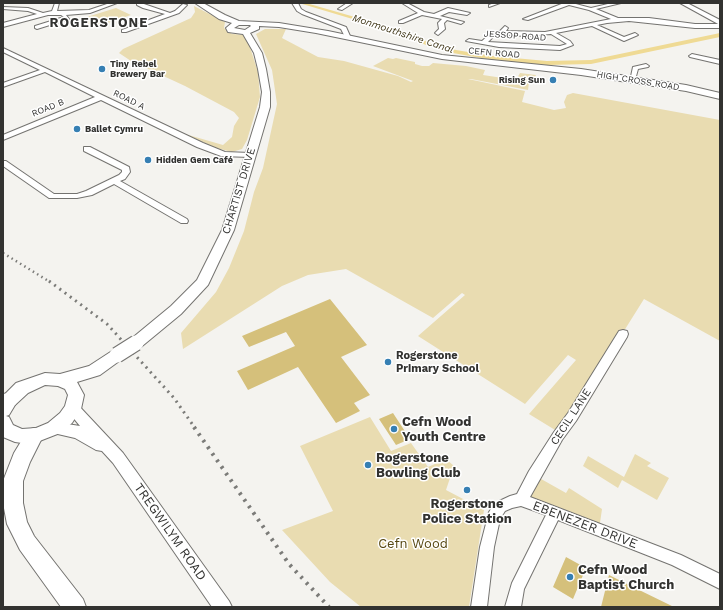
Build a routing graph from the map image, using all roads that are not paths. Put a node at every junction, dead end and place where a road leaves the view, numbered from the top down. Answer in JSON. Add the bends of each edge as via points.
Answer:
{"nodes":[{"id":1,"x":57,"y":3,"type":"edge"},
{"id":2,"x":115,"y":3,"type":"edge"},
{"id":3,"x":139,"y":3,"type":"edge"},
{"id":4,"x":198,"y":3,"type":"edge"},
{"id":5,"x":295,"y":3,"type":"edge"},
{"id":6,"x":351,"y":3,"type":"edge"},
{"id":7,"x":404,"y":3,"type":"edge"},
{"id":8,"x":498,"y":3,"type":"edge"},
{"id":9,"x":567,"y":3,"type":"edge"},
{"id":10,"x":619,"y":3,"type":"edge"},
{"id":11,"x":683,"y":3,"type":"edge"},
{"id":12,"x":185,"y":5,"type":"dead end"},
{"id":13,"x":491,"y":6,"type":"dead end"},
{"id":14,"x":3,"y":8,"type":"edge"},
{"id":15,"x":340,"y":9,"type":"dead end"},
{"id":16,"x":591,"y":9,"type":"junction"},
{"id":17,"x":54,"y":13,"type":"junction"},
{"id":18,"x":422,"y":13,"type":"junction"},
{"id":19,"x":467,"y":13,"type":"dead end"},
{"id":20,"x":43,"y":14,"type":"junction"},
{"id":21,"x":64,"y":14,"type":"junction"},
{"id":22,"x":169,"y":14,"type":"junction"},
{"id":23,"x":435,"y":16,"type":"junction"},
{"id":24,"x":446,"y":19,"type":"junction"},
{"id":25,"x":526,"y":19,"type":"dead end"},
{"id":26,"x":617,"y":20,"type":"junction"},
{"id":27,"x":460,"y":21,"type":"dead end"},
{"id":28,"x":401,"y":22,"type":"dead end"},
{"id":29,"x":592,"y":24,"type":"junction"},
{"id":30,"x":720,"y":24,"type":"edge"},
{"id":31,"x":3,"y":25,"type":"edge"},
{"id":32,"x":246,"y":26,"type":"junction"},
{"id":33,"x":508,"y":26,"type":"dead end"},
{"id":34,"x":37,"y":27,"type":"dead end"},
{"id":35,"x":124,"y":31,"type":"dead end"},
{"id":36,"x":502,"y":32,"type":"junction"},
{"id":37,"x":438,"y":33,"type":"dead end"},
{"id":38,"x":552,"y":33,"type":"junction"},
{"id":39,"x":338,"y":34,"type":"junction"},
{"id":40,"x":635,"y":36,"type":"dead end"},
{"id":41,"x":361,"y":40,"type":"junction"},
{"id":42,"x":469,"y":41,"type":"dead end"},
{"id":43,"x":484,"y":43,"type":"junction"},
{"id":44,"x":4,"y":51,"type":"edge"},
{"id":45,"x":692,"y":56,"type":"dead end"},
{"id":46,"x":720,"y":62,"type":"edge"},
{"id":47,"x":646,"y":66,"type":"dead end"},
{"id":48,"x":556,"y":69,"type":"joint"},
{"id":49,"x":46,"y":70,"type":"junction"},
{"id":50,"x":632,"y":80,"type":"junction"},
{"id":51,"x":3,"y":85,"type":"edge"},
{"id":52,"x":720,"y":96,"type":"edge"},
{"id":53,"x":101,"y":97,"type":"junction"},
{"id":54,"x":3,"y":138,"type":"edge"},
{"id":55,"x":87,"y":149,"type":"dead end"},
{"id":56,"x":250,"y":155,"type":"junction"},
{"id":57,"x":3,"y":163,"type":"edge"},
{"id":58,"x":114,"y":181,"type":"junction"},
{"id":59,"x":184,"y":221,"type":"dead end"},
{"id":60,"x":623,"y":334,"type":"dead end"},
{"id":61,"x":94,"y":371,"type":"junction"},
{"id":62,"x":60,"y":380,"type":"junction"},
{"id":63,"x":74,"y":402,"type":"junction"},
{"id":64,"x":5,"y":404,"type":"edge"},
{"id":65,"x":3,"y":422,"type":"edge"},
{"id":66,"x":54,"y":428,"type":"junction"},
{"id":67,"x":17,"y":437,"type":"edge"},
{"id":68,"x":118,"y":458,"type":"junction"},
{"id":69,"x":521,"y":500,"type":"junction"},
{"id":70,"x":555,"y":512,"type":"junction"},
{"id":71,"x":720,"y":582,"type":"edge"},
{"id":72,"x":75,"y":607,"type":"edge"},
{"id":73,"x":223,"y":607,"type":"edge"},
{"id":74,"x":479,"y":607,"type":"edge"},
{"id":75,"x":513,"y":607,"type":"edge"}],
"edges":[{"from":1,"to":17,"type":"street"},
{"from":2,"to":21,"type":"street","via":[[90,11]]},
{"from":3,"to":22,"type":"street"},
{"from":4,"to":32,"type":"main road","name":"CEFN ROAD","via":[[222,17]]},
{"from":5,"to":39,"type":"street","via":[[304,13],[340,26]]},
{"from":6,"to":15,"type":"street"},
{"from":7,"to":18,"type":"street"},
{"from":8,"to":13,"type":"street"},
{"from":9,"to":16,"type":"street"},
{"from":9,"to":25,"type":"street"},
{"from":10,"to":16,"type":"street"},
{"from":11,"to":30,"type":"street"},
{"from":12,"to":22,"type":"street","via":[[177,12]]},
{"from":14,"to":20,"type":"street"},
{"from":16,"to":26,"type":"street"},
{"from":17,"to":20,"type":"street"},
{"from":17,"to":21,"type":"street"},
{"from":18,"to":23,"type":"street"},
{"from":18,"to":28,"type":"street"},
{"from":19,"to":23,"type":"street","via":[[448,10]]},
{"from":20,"to":31,"type":"street"},
{"from":21,"to":34,"type":"street","via":[[66,18]]},
{"from":22,"to":35,"type":"street"},
{"from":23,"to":24,"type":"street"},
{"from":24,"to":27,"type":"street"},
{"from":24,"to":37,"type":"street","via":[[441,23],[442,29]]},
{"from":26,"to":29,"type":"street"},
{"from":26,"to":30,"type":"street","via":[[649,20],[695,26]]},
{"from":29,"to":38,"type":"street"},
{"from":29,"to":40,"type":"street","via":[[624,39]]},
{"from":32,"to":39,"type":"main road","name":"CEFN ROAD","via":[[279,25]]},
{"from":32,"to":56,"type":"main road","name":"CHARTIST DRIVE","via":[[258,53],[266,92],[265,107]]},
{"from":33,"to":36,"type":"street"},
{"from":36,"to":38,"type":"street","via":[[532,35]]},
{"from":36,"to":43,"type":"street","via":[[492,35]]},
{"from":38,"to":43,"type":"street","name":"JESSOP ROAD","via":[[570,43],[568,47]]},
{"from":39,"to":41,"type":"main road","name":"CEFN ROAD"},
{"from":39,"to":41,"type":"main road","name":"CEFN ROAD"},
{"from":41,"to":48,"type":"main road","name":"CEFN ROAD","via":[[459,60]]},
{"from":42,"to":43,"type":"street","name":"JESSOP ROAD"},
{"from":44,"to":49,"type":"street","name":"ROAD A"},
{"from":45,"to":46,"type":"street"},
{"from":47,"to":50,"type":"street","via":[[635,68]]},
{"from":48,"to":50,"type":"main road","name":"HIGH CROSS ROAD"},
{"from":49,"to":51,"type":"street"},
{"from":49,"to":53,"type":"street","name":"ROAD A"},
{"from":50,"to":52,"type":"main road","name":"HIGH CROSS ROAD"},
{"from":53,"to":54,"type":"street","name":"ROAD B"},
{"from":53,"to":56,"type":"street","name":"ROAD A","via":[[214,151]]},
{"from":55,"to":58,"type":"street","via":[[126,169],[122,177]]},
{"from":56,"to":61,"type":"main road","name":"CHARTIST DRIVE","bridge":true,"via":[[228,230],[203,282],[176,310],[136,343]]},
{"from":57,"to":58,"type":"street","via":[[52,196],[89,193]]},
{"from":58,"to":59,"type":"street"},
{"from":60,"to":69,"type":"street","name":"CECIL LANE","via":[[538,468]]},
{"from":61,"to":62,"type":"main road","name":"CHARTIST DRIVE"},
{"from":61,"to":63,"type":"main road","name":"CHARTIST DRIVE"},
{"from":62,"to":63,"type":"main road","via":[[71,385]]},
{"from":62,"to":64,"type":"main road","name":"CHARTIST DRIVE","via":[[33,383],[22,388]]},
{"from":63,"to":66,"type":"main road","name":"CHARTIST DRIVE","via":[[66,418]]},
{"from":63,"to":68,"type":"street","name":"TREGWILYM ROAD"},
{"from":65,"to":67,"type":"main road","via":[[6,430]]},
{"from":66,"to":67,"type":"main road","name":"CHARTIST DRIVE"},
{"from":66,"to":68,"type":"street","name":"TREGWILYM ROAD","via":[[78,432]]},
{"from":67,"to":72,"type":"main road","via":[[21,459],[13,481],[13,503],[17,524],[27,543]]},
{"from":68,"to":73,"type":"street","name":"TREGWILYM ROAD"},
{"from":69,"to":70,"type":"street","name":"EBENEZER DRIVE"},
{"from":69,"to":74,"type":"street","name":"EBENEZER DRIVE","via":[[500,507],[494,517]]},
{"from":70,"to":71,"type":"street","name":"EBENEZER DRIVE","via":[[681,562]]},
{"from":70,"to":75,"type":"street","via":[[517,588]]}]}
